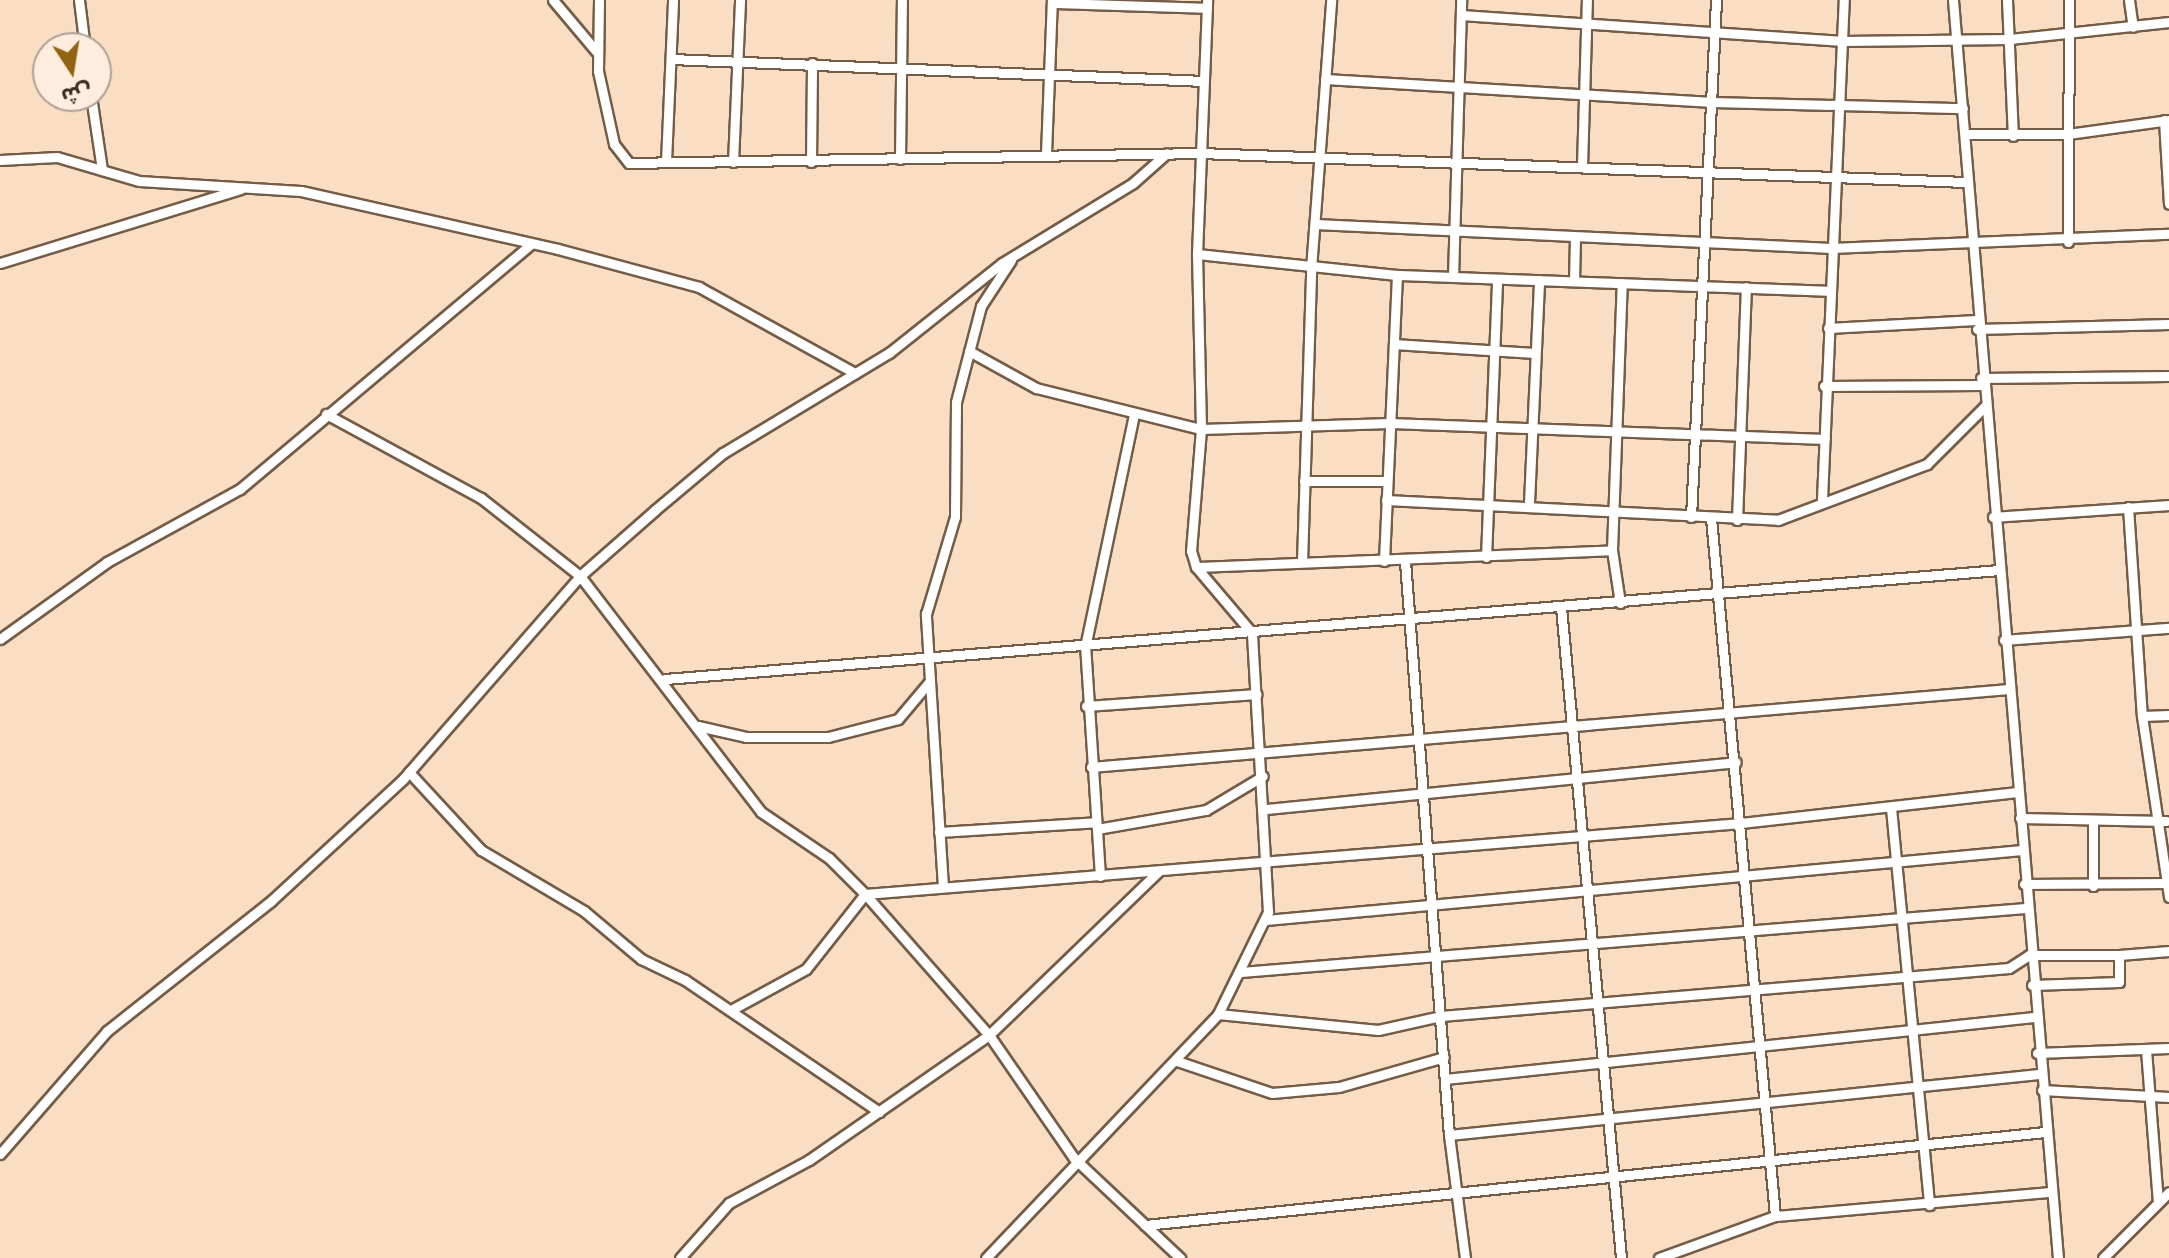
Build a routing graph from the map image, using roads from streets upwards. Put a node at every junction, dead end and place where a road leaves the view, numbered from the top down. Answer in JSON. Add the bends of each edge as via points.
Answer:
{"nodes":[{"id":1,"x":79,"y":0,"type":"edge"},
{"id":2,"x":553,"y":0,"type":"edge"},
{"id":3,"x":599,"y":0,"type":"edge"},
{"id":4,"x":673,"y":0,"type":"edge"},
{"id":5,"x":740,"y":0,"type":"edge"},
{"id":6,"x":902,"y":0,"type":"edge"},
{"id":7,"x":1331,"y":0,"type":"edge"},
{"id":8,"x":1461,"y":0,"type":"edge"},
{"id":9,"x":1587,"y":0,"type":"edge"},
{"id":10,"x":1716,"y":0,"type":"edge"},
{"id":11,"x":1844,"y":0,"type":"edge"},
{"id":12,"x":1953,"y":0,"type":"edge"},
{"id":13,"x":2007,"y":0,"type":"edge"},
{"id":14,"x":2069,"y":0,"type":"edge"},
{"id":15,"x":2129,"y":0,"type":"edge"},
{"id":16,"x":1052,"y":1,"type":"edge"},
{"id":17,"x":1207,"y":4,"type":"edge"},
{"id":18,"x":1461,"y":15,"type":"junction"},
{"id":19,"x":2169,"y":22,"type":"edge"},
{"id":20,"x":1586,"y":24,"type":"junction"},
{"id":21,"x":2133,"y":27,"type":"junction"},
{"id":22,"x":83,"y":32,"type":"edge"},
{"id":23,"x":1715,"y":32,"type":"junction"},
{"id":24,"x":2067,"y":33,"type":"junction"},
{"id":25,"x":1957,"y":39,"type":"junction"},
{"id":26,"x":2010,"y":39,"type":"junction"},
{"id":27,"x":1843,"y":41,"type":"junction"},
{"id":28,"x":596,"y":51,"type":"junction"},
{"id":29,"x":671,"y":59,"type":"junction"},
{"id":30,"x":736,"y":60,"type":"junction"},
{"id":31,"x":812,"y":63,"type":"junction"},
{"id":32,"x":900,"y":66,"type":"junction"},
{"id":33,"x":1049,"y":74,"type":"junction"},
{"id":34,"x":1325,"y":79,"type":"junction"},
{"id":35,"x":1204,"y":81,"type":"junction"},
{"id":36,"x":1459,"y":84,"type":"junction"},
{"id":37,"x":1583,"y":96,"type":"junction"},
{"id":38,"x":1712,"y":102,"type":"junction"},
{"id":39,"x":1841,"y":105,"type":"junction"},
{"id":40,"x":1963,"y":108,"type":"junction"},
{"id":41,"x":93,"y":112,"type":"edge"},
{"id":42,"x":2167,"y":120,"type":"edge"},
{"id":43,"x":1966,"y":134,"type":"junction"},
{"id":44,"x":2068,"y":134,"type":"junction"},
{"id":45,"x":2013,"y":136,"type":"junction"},
{"id":46,"x":1167,"y":153,"type":"junction"},
{"id":47,"x":1200,"y":153,"type":"junction"},
{"id":48,"x":1046,"y":154,"type":"junction"},
{"id":49,"x":1320,"y":155,"type":"junction"},
{"id":50,"x":900,"y":159,"type":"junction"},
{"id":51,"x":0,"y":160,"type":"edge"},
{"id":52,"x":1456,"y":161,"type":"junction"},
{"id":53,"x":666,"y":162,"type":"junction"},
{"id":54,"x":733,"y":162,"type":"junction"},
{"id":55,"x":811,"y":162,"type":"junction"},
{"id":56,"x":1582,"y":166,"type":"junction"},
{"id":57,"x":102,"y":170,"type":"junction"},
{"id":58,"x":1710,"y":174,"type":"junction"},
{"id":59,"x":1835,"y":177,"type":"junction"},
{"id":60,"x":1967,"y":182,"type":"junction"},
{"id":61,"x":252,"y":186,"type":"junction"},
{"id":62,"x":2169,"y":204,"type":"edge"},
{"id":63,"x":1315,"y":224,"type":"junction"},
{"id":64,"x":1455,"y":232,"type":"junction"},
{"id":65,"x":2169,"y":234,"type":"edge"},
{"id":66,"x":1575,"y":238,"type":"junction"},
{"id":67,"x":1970,"y":242,"type":"junction"},
{"id":68,"x":2068,"y":242,"type":"junction"},
{"id":69,"x":531,"y":244,"type":"junction"},
{"id":70,"x":1705,"y":244,"type":"junction"},
{"id":71,"x":1831,"y":248,"type":"junction"},
{"id":72,"x":1197,"y":254,"type":"junction"},
{"id":73,"x":1015,"y":255,"type":"junction"},
{"id":74,"x":0,"y":263,"type":"edge"},
{"id":75,"x":1311,"y":269,"type":"junction"},
{"id":76,"x":1397,"y":275,"type":"junction"},
{"id":77,"x":1453,"y":277,"type":"junction"},
{"id":78,"x":1497,"y":279,"type":"junction"},
{"id":79,"x":1539,"y":280,"type":"junction"},
{"id":80,"x":1574,"y":281,"type":"junction"},
{"id":81,"x":1622,"y":283,"type":"junction"},
{"id":82,"x":1701,"y":285,"type":"junction"},
{"id":83,"x":1746,"y":287,"type":"junction"},
{"id":84,"x":1829,"y":291,"type":"junction"},
{"id":85,"x":1977,"y":324,"type":"junction"},
{"id":86,"x":2169,"y":324,"type":"edge"},
{"id":87,"x":1828,"y":328,"type":"junction"},
{"id":88,"x":1394,"y":344,"type":"junction"},
{"id":89,"x":969,"y":351,"type":"junction"},
{"id":90,"x":1493,"y":351,"type":"junction"},
{"id":91,"x":1534,"y":353,"type":"junction"},
{"id":92,"x":855,"y":373,"type":"junction"},
{"id":93,"x":2169,"y":376,"type":"edge"},
{"id":94,"x":1982,"y":382,"type":"junction"},
{"id":95,"x":1824,"y":386,"type":"junction"},
{"id":96,"x":1984,"y":407,"type":"junction"},
{"id":97,"x":326,"y":414,"type":"junction"},
{"id":98,"x":1134,"y":414,"type":"junction"},
{"id":99,"x":1390,"y":423,"type":"junction"},
{"id":100,"x":1305,"y":426,"type":"junction"},
{"id":101,"x":1489,"y":428,"type":"junction"},
{"id":102,"x":1201,"y":429,"type":"junction"},
{"id":103,"x":1532,"y":430,"type":"junction"},
{"id":104,"x":1616,"y":434,"type":"junction"},
{"id":105,"x":1695,"y":437,"type":"junction"},
{"id":106,"x":1741,"y":437,"type":"junction"},
{"id":107,"x":1825,"y":439,"type":"junction"},
{"id":108,"x":1304,"y":481,"type":"junction"},
{"id":109,"x":1387,"y":481,"type":"junction"},
{"id":110,"x":1822,"y":499,"type":"junction"},
{"id":111,"x":1386,"y":500,"type":"junction"},
{"id":112,"x":1487,"y":501,"type":"junction"},
{"id":113,"x":1529,"y":503,"type":"junction"},
{"id":114,"x":2169,"y":505,"type":"edge"},
{"id":115,"x":2128,"y":507,"type":"junction"},
{"id":116,"x":1613,"y":509,"type":"junction"},
{"id":117,"x":1691,"y":517,"type":"junction"},
{"id":118,"x":1993,"y":517,"type":"junction"},
{"id":119,"x":1711,"y":518,"type":"junction"},
{"id":120,"x":1737,"y":520,"type":"junction"},
{"id":121,"x":1612,"y":550,"type":"junction"},
{"id":122,"x":1486,"y":557,"type":"junction"},
{"id":123,"x":1384,"y":561,"type":"junction"},
{"id":124,"x":1405,"y":561,"type":"junction"},
{"id":125,"x":1302,"y":562,"type":"junction"},
{"id":126,"x":1196,"y":567,"type":"junction"},
{"id":127,"x":1998,"y":570,"type":"junction"},
{"id":128,"x":580,"y":576,"type":"junction"},
{"id":129,"x":1721,"y":594,"type":"junction"},
{"id":130,"x":1620,"y":603,"type":"junction"},
{"id":131,"x":1561,"y":607,"type":"junction"},
{"id":132,"x":1410,"y":619,"type":"junction"},
{"id":133,"x":2169,"y":628,"type":"edge"},
{"id":134,"x":2140,"y":629,"type":"junction"},
{"id":135,"x":1252,"y":633,"type":"junction"},
{"id":136,"x":0,"y":639,"type":"edge"},
{"id":137,"x":2004,"y":640,"type":"junction"},
{"id":138,"x":1085,"y":647,"type":"junction"},
{"id":139,"x":927,"y":659,"type":"junction"},
{"id":140,"x":665,"y":679,"type":"junction"},
{"id":141,"x":929,"y":682,"type":"junction"},
{"id":142,"x":2009,"y":689,"type":"junction"},
{"id":143,"x":1257,"y":694,"type":"junction"},
{"id":144,"x":1086,"y":706,"type":"junction"},
{"id":145,"x":1731,"y":712,"type":"junction"},
{"id":146,"x":2169,"y":715,"type":"edge"},
{"id":147,"x":2142,"y":716,"type":"junction"},
{"id":148,"x":1572,"y":724,"type":"junction"},
{"id":149,"x":698,"y":726,"type":"junction"},
{"id":150,"x":1420,"y":738,"type":"junction"},
{"id":151,"x":1261,"y":752,"type":"junction"},
{"id":152,"x":1736,"y":762,"type":"junction"},
{"id":153,"x":1091,"y":767,"type":"junction"},
{"id":154,"x":409,"y":772,"type":"junction"},
{"id":155,"x":1578,"y":774,"type":"junction"},
{"id":156,"x":1263,"y":776,"type":"junction"},
{"id":157,"x":2017,"y":792,"type":"junction"},
{"id":158,"x":1425,"y":794,"type":"junction"},
{"id":159,"x":1891,"y":808,"type":"junction"},
{"id":160,"x":1266,"y":809,"type":"junction"},
{"id":161,"x":2020,"y":818,"type":"junction"},
{"id":162,"x":2166,"y":821,"type":"edge"},
{"id":163,"x":2093,"y":822,"type":"junction"},
{"id":164,"x":1741,"y":823,"type":"junction"},
{"id":165,"x":1096,"y":825,"type":"junction"},
{"id":166,"x":939,"y":832,"type":"junction"},
{"id":167,"x":1584,"y":835,"type":"junction"},
{"id":168,"x":1430,"y":850,"type":"junction"},
{"id":169,"x":2022,"y":850,"type":"junction"},
{"id":170,"x":1270,"y":864,"type":"junction"},
{"id":171,"x":1896,"y":866,"type":"junction"},
{"id":172,"x":1158,"y":872,"type":"junction"},
{"id":173,"x":1100,"y":876,"type":"junction"},
{"id":174,"x":1746,"y":880,"type":"junction"},
{"id":175,"x":2169,"y":883,"type":"edge"},
{"id":176,"x":2024,"y":884,"type":"junction"},
{"id":177,"x":2093,"y":886,"type":"junction"},
{"id":178,"x":943,"y":887,"type":"junction"},
{"id":179,"x":1587,"y":891,"type":"junction"},
{"id":180,"x":865,"y":894,"type":"junction"},
{"id":181,"x":2169,"y":897,"type":"edge"},
{"id":182,"x":1435,"y":908,"type":"junction"},
{"id":183,"x":2025,"y":908,"type":"junction"},
{"id":184,"x":1266,"y":920,"type":"junction"},
{"id":185,"x":1903,"y":920,"type":"junction"},
{"id":186,"x":1752,"y":932,"type":"junction"},
{"id":187,"x":1592,"y":948,"type":"junction"},
{"id":188,"x":2169,"y":951,"type":"edge"},
{"id":189,"x":2029,"y":955,"type":"junction"},
{"id":190,"x":2119,"y":955,"type":"junction"},
{"id":191,"x":1438,"y":960,"type":"junction"},
{"id":192,"x":1241,"y":972,"type":"junction"},
{"id":193,"x":1908,"y":979,"type":"junction"},
{"id":194,"x":2032,"y":985,"type":"junction"},
{"id":195,"x":1757,"y":989,"type":"junction"},
{"id":196,"x":1597,"y":1004,"type":"junction"},
{"id":197,"x":731,"y":1010,"type":"junction"},
{"id":198,"x":1218,"y":1014,"type":"junction"},
{"id":199,"x":1441,"y":1016,"type":"junction"},
{"id":200,"x":2034,"y":1017,"type":"junction"},
{"id":201,"x":1916,"y":1033,"type":"junction"},
{"id":202,"x":989,"y":1035,"type":"junction"},
{"id":203,"x":1762,"y":1046,"type":"junction"},
{"id":204,"x":2169,"y":1048,"type":"edge"},
{"id":205,"x":2146,"y":1050,"type":"junction"},
{"id":206,"x":2037,"y":1053,"type":"junction"},
{"id":207,"x":1444,"y":1057,"type":"junction"},
{"id":208,"x":1177,"y":1061,"type":"junction"},
{"id":209,"x":1602,"y":1063,"type":"junction"},
{"id":210,"x":2039,"y":1074,"type":"junction"},
{"id":211,"x":1445,"y":1079,"type":"junction"},
{"id":212,"x":1921,"y":1090,"type":"junction"},
{"id":213,"x":2042,"y":1090,"type":"junction"},
{"id":214,"x":2152,"y":1097,"type":"junction"},
{"id":215,"x":2169,"y":1097,"type":"edge"},
{"id":216,"x":1766,"y":1107,"type":"junction"},
{"id":217,"x":879,"y":1112,"type":"junction"},
{"id":218,"x":1608,"y":1119,"type":"junction"},
{"id":219,"x":2045,"y":1132,"type":"junction"},
{"id":220,"x":1449,"y":1135,"type":"junction"},
{"id":221,"x":1925,"y":1147,"type":"junction"},
{"id":222,"x":0,"y":1154,"type":"edge"},
{"id":223,"x":1074,"y":1158,"type":"junction"},
{"id":224,"x":1771,"y":1162,"type":"junction"},
{"id":225,"x":1613,"y":1175,"type":"junction"},
{"id":226,"x":1454,"y":1188,"type":"junction"},
{"id":227,"x":2049,"y":1192,"type":"junction"},
{"id":228,"x":2169,"y":1192,"type":"edge"},
{"id":229,"x":2158,"y":1202,"type":"junction"},
{"id":230,"x":1929,"y":1205,"type":"junction"},
{"id":231,"x":1775,"y":1216,"type":"junction"},
{"id":232,"x":1145,"y":1225,"type":"junction"},
{"id":233,"x":1663,"y":1256,"type":"edge"},
{"id":234,"x":680,"y":1258,"type":"edge"},
{"id":235,"x":986,"y":1258,"type":"edge"},
{"id":236,"x":1180,"y":1258,"type":"edge"},
{"id":237,"x":1465,"y":1258,"type":"edge"},
{"id":238,"x":1621,"y":1258,"type":"edge"},
{"id":239,"x":1690,"y":1258,"type":"edge"},
{"id":240,"x":2058,"y":1258,"type":"edge"},
{"id":241,"x":2103,"y":1258,"type":"edge"}],
"edges":[{"from":1,"to":22,"type":"street"},
{"from":2,"to":28,"type":"street"},
{"from":3,"to":28,"type":"street"},
{"from":4,"to":29,"type":"street"},
{"from":5,"to":30,"type":"street"},
{"from":6,"to":32,"type":"street"},
{"from":7,"to":34,"type":"street"},
{"from":8,"to":18,"type":"street"},
{"from":9,"to":20,"type":"street"},
{"from":10,"to":23,"type":"street"},
{"from":11,"to":27,"type":"street"},
{"from":12,"to":25,"type":"street"},
{"from":13,"to":26,"type":"street"},
{"from":14,"to":24,"type":"street"},
{"from":15,"to":21,"type":"street"},
{"from":16,"to":17,"type":"street"},
{"from":16,"to":33,"type":"street"},
{"from":17,"to":35,"type":"street"},
{"from":18,"to":20,"type":"street"},
{"from":18,"to":36,"type":"street"},
{"from":19,"to":21,"type":"street"},
{"from":20,"to":23,"type":"street"},
{"from":20,"to":37,"type":"street"},
{"from":21,"to":24,"type":"street"},
{"from":23,"to":27,"type":"street"},
{"from":23,"to":38,"type":"street"},
{"from":24,"to":26,"type":"street"},
{"from":24,"to":44,"type":"street"},
{"from":25,"to":26,"type":"street"},
{"from":25,"to":27,"type":"street"},
{"from":25,"to":40,"type":"street"},
{"from":26,"to":45,"type":"street"},
{"from":27,"to":39,"type":"street"},
{"from":28,"to":53,"type":"street","via":[[614,144],[629,163]]},
{"from":29,"to":30,"type":"street"},
{"from":29,"to":53,"type":"street"},
{"from":30,"to":31,"type":"street"},
{"from":30,"to":54,"type":"street"},
{"from":31,"to":32,"type":"street"},
{"from":31,"to":55,"type":"street"},
{"from":32,"to":33,"type":"street"},
{"from":32,"to":50,"type":"street"},
{"from":33,"to":35,"type":"street"},
{"from":33,"to":48,"type":"street"},
{"from":34,"to":36,"type":"street"},
{"from":34,"to":49,"type":"street"},
{"from":35,"to":47,"type":"street"},
{"from":36,"to":37,"type":"street"},
{"from":36,"to":52,"type":"street"},
{"from":37,"to":38,"type":"street"},
{"from":37,"to":56,"type":"street"},
{"from":38,"to":39,"type":"street"},
{"from":38,"to":58,"type":"street"},
{"from":39,"to":40,"type":"street"},
{"from":39,"to":59,"type":"street"},
{"from":40,"to":43,"type":"street"},
{"from":41,"to":57,"type":"street"},
{"from":42,"to":44,"type":"street"},
{"from":42,"to":62,"type":"street"},
{"from":43,"to":45,"type":"street"},
{"from":43,"to":60,"type":"street"},
{"from":44,"to":45,"type":"street"},
{"from":44,"to":68,"type":"street"},
{"from":46,"to":47,"type":"street"},
{"from":46,"to":48,"type":"street"},
{"from":46,"to":73,"type":"street","via":[[1133,183]]},
{"from":47,"to":49,"type":"street"},
{"from":47,"to":72,"type":"street"},
{"from":48,"to":50,"type":"street"},
{"from":49,"to":52,"type":"street"},
{"from":49,"to":63,"type":"street"},
{"from":50,"to":55,"type":"street"},
{"from":51,"to":57,"type":"street","via":[[57,157]]},
{"from":52,"to":56,"type":"street"},
{"from":52,"to":64,"type":"street"},
{"from":53,"to":54,"type":"street"},
{"from":54,"to":55,"type":"street"},
{"from":56,"to":58,"type":"street"},
{"from":57,"to":61,"type":"street","via":[[139,181]]},
{"from":58,"to":59,"type":"street"},
{"from":58,"to":70,"type":"street"},
{"from":59,"to":60,"type":"street"},
{"from":59,"to":71,"type":"street"},
{"from":60,"to":67,"type":"street"},
{"from":61,"to":69,"type":"street"},
{"from":61,"to":74,"type":"street"},
{"from":63,"to":64,"type":"street"},
{"from":63,"to":75,"type":"street"},
{"from":64,"to":66,"type":"street"},
{"from":64,"to":77,"type":"street"},
{"from":65,"to":68,"type":"street"},
{"from":66,"to":70,"type":"street"},
{"from":66,"to":80,"type":"street"},
{"from":67,"to":68,"type":"street"},
{"from":67,"to":71,"type":"street"},
{"from":67,"to":85,"type":"street"},
{"from":69,"to":92,"type":"street","via":[[699,287]]},
{"from":69,"to":97,"type":"street"},
{"from":70,"to":71,"type":"street"},
{"from":70,"to":82,"type":"street"},
{"from":71,"to":84,"type":"street"},
{"from":72,"to":75,"type":"street"},
{"from":72,"to":102,"type":"street"},
{"from":73,"to":89,"type":"street","via":[[981,306]]},
{"from":73,"to":92,"type":"street"},
{"from":75,"to":76,"type":"street"},
{"from":75,"to":100,"type":"street"},
{"from":76,"to":77,"type":"street"},
{"from":76,"to":88,"type":"street"},
{"from":77,"to":78,"type":"street"},
{"from":78,"to":79,"type":"street"},
{"from":78,"to":90,"type":"street"},
{"from":79,"to":80,"type":"street"},
{"from":79,"to":91,"type":"street"},
{"from":80,"to":81,"type":"street"},
{"from":81,"to":82,"type":"street"},
{"from":81,"to":104,"type":"street"},
{"from":82,"to":83,"type":"street"},
{"from":82,"to":105,"type":"street"},
{"from":83,"to":84,"type":"street"},
{"from":83,"to":106,"type":"street"},
{"from":84,"to":87,"type":"street"},
{"from":85,"to":86,"type":"street"},
{"from":85,"to":87,"type":"street"},
{"from":85,"to":94,"type":"street"},
{"from":87,"to":95,"type":"street"},
{"from":88,"to":90,"type":"street"},
{"from":88,"to":99,"type":"street"},
{"from":89,"to":98,"type":"street","via":[[1026,384]]},
{"from":89,"to":139,"type":"street","via":[[953,427],[955,517],[926,614]]},
{"from":90,"to":91,"type":"street"},
{"from":90,"to":101,"type":"street"},
{"from":91,"to":103,"type":"street"},
{"from":92,"to":128,"type":"street","via":[[723,453]]},
{"from":93,"to":94,"type":"street"},
{"from":94,"to":95,"type":"street"},
{"from":94,"to":96,"type":"street"},
{"from":95,"to":107,"type":"street"},
{"from":96,"to":110,"type":"street","via":[[1927,464]]},
{"from":96,"to":118,"type":"street"},
{"from":97,"to":128,"type":"street","via":[[481,498]]},
{"from":97,"to":136,"type":"street","via":[[203,515],[107,562]]},
{"from":98,"to":102,"type":"street"},
{"from":98,"to":138,"type":"street"},
{"from":99,"to":100,"type":"street"},
{"from":99,"to":101,"type":"street"},
{"from":99,"to":109,"type":"street"},
{"from":100,"to":102,"type":"street"},
{"from":100,"to":108,"type":"street"},
{"from":101,"to":103,"type":"street"},
{"from":101,"to":112,"type":"street"},
{"from":102,"to":126,"type":"street"},
{"from":103,"to":104,"type":"street"},
{"from":103,"to":113,"type":"street"},
{"from":104,"to":105,"type":"street"},
{"from":104,"to":116,"type":"street"},
{"from":105,"to":106,"type":"street"},
{"from":105,"to":117,"type":"street"},
{"from":106,"to":107,"type":"street"},
{"from":106,"to":120,"type":"street"},
{"from":107,"to":110,"type":"street"},
{"from":108,"to":109,"type":"street"},
{"from":108,"to":125,"type":"street"},
{"from":109,"to":111,"type":"street"},
{"from":110,"to":120,"type":"street","via":[[1778,520]]},
{"from":111,"to":112,"type":"street"},
{"from":111,"to":123,"type":"street"},
{"from":112,"to":113,"type":"street"},
{"from":112,"to":122,"type":"street"},
{"from":113,"to":116,"type":"street"},
{"from":114,"to":115,"type":"street"},
{"from":115,"to":118,"type":"street"},
{"from":115,"to":134,"type":"street"},
{"from":116,"to":117,"type":"street"},
{"from":116,"to":121,"type":"street"},
{"from":117,"to":119,"type":"street"},
{"from":118,"to":127,"type":"street"},
{"from":119,"to":120,"type":"street"},
{"from":119,"to":129,"type":"street"},
{"from":121,"to":122,"type":"street"},
{"from":121,"to":130,"type":"street"},
{"from":122,"to":124,"type":"street"},
{"from":123,"to":124,"type":"street"},
{"from":123,"to":125,"type":"street"},
{"from":124,"to":132,"type":"street"},
{"from":125,"to":126,"type":"street"},
{"from":126,"to":135,"type":"street"},
{"from":127,"to":129,"type":"street"},
{"from":127,"to":137,"type":"street"},
{"from":128,"to":140,"type":"street"},
{"from":128,"to":154,"type":"street"},
{"from":129,"to":130,"type":"street"},
{"from":129,"to":145,"type":"street"},
{"from":130,"to":131,"type":"street"},
{"from":131,"to":132,"type":"street"},
{"from":131,"to":148,"type":"street"},
{"from":132,"to":135,"type":"street"},
{"from":132,"to":150,"type":"street"},
{"from":133,"to":134,"type":"street"},
{"from":134,"to":137,"type":"street"},
{"from":134,"to":147,"type":"street"},
{"from":135,"to":138,"type":"street"},
{"from":135,"to":143,"type":"street"},
{"from":137,"to":142,"type":"street"},
{"from":138,"to":139,"type":"street"},
{"from":138,"to":144,"type":"street"},
{"from":139,"to":140,"type":"street"},
{"from":139,"to":141,"type":"street"},
{"from":140,"to":149,"type":"street"},
{"from":141,"to":149,"type":"street","via":[[898,719],[828,737],[746,737]]},
{"from":141,"to":166,"type":"street"},
{"from":142,"to":145,"type":"street"},
{"from":142,"to":157,"type":"street"},
{"from":143,"to":144,"type":"street"},
{"from":143,"to":151,"type":"street"},
{"from":144,"to":153,"type":"street"},
{"from":145,"to":148,"type":"street"},
{"from":145,"to":152,"type":"street"},
{"from":146,"to":147,"type":"street"},
{"from":147,"to":162,"type":"street"},
{"from":148,"to":150,"type":"street"},
{"from":148,"to":155,"type":"street"},
{"from":149,"to":180,"type":"street","via":[[761,812],[829,858]]},
{"from":150,"to":151,"type":"street"},
{"from":150,"to":158,"type":"street"},
{"from":151,"to":153,"type":"street"},
{"from":151,"to":156,"type":"street"},
{"from":152,"to":155,"type":"street"},
{"from":152,"to":164,"type":"street"},
{"from":153,"to":165,"type":"street"},
{"from":154,"to":197,"type":"street","via":[[481,850]]},
{"from":154,"to":222,"type":"street","via":[[271,901],[107,1031]]},
{"from":155,"to":158,"type":"street"},
{"from":155,"to":167,"type":"street"},
{"from":156,"to":160,"type":"street"},
{"from":156,"to":165,"type":"street","via":[[1206,810]]},
{"from":157,"to":159,"type":"street"},
{"from":157,"to":161,"type":"street"},
{"from":158,"to":160,"type":"street"},
{"from":158,"to":168,"type":"street"},
{"from":159,"to":164,"type":"street"},
{"from":159,"to":171,"type":"street"},
{"from":160,"to":170,"type":"street"},
{"from":161,"to":163,"type":"street"},
{"from":161,"to":169,"type":"street"},
{"from":162,"to":163,"type":"street"},
{"from":162,"to":175,"type":"street"},
{"from":163,"to":177,"type":"street"},
{"from":164,"to":167,"type":"street"},
{"from":164,"to":174,"type":"street"},
{"from":165,"to":166,"type":"street"},
{"from":165,"to":173,"type":"street"},
{"from":166,"to":178,"type":"street"},
{"from":167,"to":168,"type":"street"},
{"from":167,"to":179,"type":"street"},
{"from":168,"to":170,"type":"street"},
{"from":168,"to":182,"type":"street"},
{"from":169,"to":171,"type":"street"},
{"from":169,"to":176,"type":"street"},
{"from":170,"to":172,"type":"street"},
{"from":170,"to":184,"type":"street"},
{"from":171,"to":174,"type":"street"},
{"from":171,"to":185,"type":"street"},
{"from":172,"to":173,"type":"street"},
{"from":172,"to":202,"type":"street"},
{"from":173,"to":178,"type":"street"},
{"from":174,"to":179,"type":"street"},
{"from":174,"to":186,"type":"street"},
{"from":175,"to":177,"type":"street"},
{"from":175,"to":181,"type":"street"},
{"from":176,"to":177,"type":"street"},
{"from":176,"to":183,"type":"street"},
{"from":178,"to":180,"type":"street"},
{"from":179,"to":182,"type":"street"},
{"from":179,"to":187,"type":"street"},
{"from":180,"to":197,"type":"street","via":[[806,969]]},
{"from":180,"to":202,"type":"street"},
{"from":182,"to":184,"type":"street"},
{"from":182,"to":191,"type":"street"},
{"from":183,"to":185,"type":"street"},
{"from":183,"to":189,"type":"street"},
{"from":184,"to":192,"type":"street"},
{"from":185,"to":186,"type":"street"},
{"from":185,"to":193,"type":"street"},
{"from":186,"to":187,"type":"street"},
{"from":186,"to":195,"type":"street"},
{"from":187,"to":191,"type":"street"},
{"from":187,"to":196,"type":"street"},
{"from":188,"to":190,"type":"street"},
{"from":189,"to":190,"type":"street"},
{"from":189,"to":193,"type":"street","via":[[2016,967]]},
{"from":189,"to":194,"type":"street"},
{"from":190,"to":194,"type":"street","via":[[2119,982]]},
{"from":191,"to":192,"type":"street"},
{"from":191,"to":199,"type":"street"},
{"from":192,"to":198,"type":"street"},
{"from":193,"to":195,"type":"street"},
{"from":193,"to":201,"type":"street"},
{"from":194,"to":200,"type":"street"},
{"from":195,"to":196,"type":"street"},
{"from":195,"to":203,"type":"street"},
{"from":196,"to":199,"type":"street"},
{"from":196,"to":209,"type":"street"},
{"from":197,"to":217,"type":"street"},
{"from":198,"to":199,"type":"street","via":[[1378,1030]]},
{"from":198,"to":208,"type":"street"},
{"from":199,"to":207,"type":"street"},
{"from":200,"to":201,"type":"street"},
{"from":200,"to":206,"type":"street"},
{"from":201,"to":203,"type":"street"},
{"from":201,"to":212,"type":"street"},
{"from":202,"to":217,"type":"street"},
{"from":202,"to":223,"type":"street"},
{"from":203,"to":209,"type":"street"},
{"from":203,"to":216,"type":"street"},
{"from":204,"to":205,"type":"street"},
{"from":205,"to":206,"type":"street"},
{"from":205,"to":214,"type":"street"},
{"from":206,"to":210,"type":"street"},
{"from":207,"to":208,"type":"street","via":[[1339,1087],[1272,1093]]},
{"from":207,"to":211,"type":"street"},
{"from":208,"to":223,"type":"street"},
{"from":209,"to":211,"type":"street"},
{"from":209,"to":218,"type":"street"},
{"from":210,"to":212,"type":"street"},
{"from":210,"to":213,"type":"street"},
{"from":211,"to":220,"type":"street"},
{"from":212,"to":216,"type":"street"},
{"from":212,"to":221,"type":"street"},
{"from":213,"to":214,"type":"street"},
{"from":213,"to":219,"type":"street"},
{"from":214,"to":215,"type":"street"},
{"from":214,"to":229,"type":"street","via":[[2146,1110]]},
{"from":216,"to":218,"type":"street"},
{"from":216,"to":224,"type":"street"},
{"from":217,"to":234,"type":"street","via":[[708,1218]]},
{"from":218,"to":220,"type":"street"},
{"from":218,"to":225,"type":"street"},
{"from":219,"to":221,"type":"street"},
{"from":219,"to":227,"type":"street"},
{"from":220,"to":226,"type":"street"},
{"from":221,"to":224,"type":"street"},
{"from":221,"to":230,"type":"street"},
{"from":223,"to":232,"type":"street"},
{"from":223,"to":235,"type":"street"},
{"from":224,"to":225,"type":"street"},
{"from":224,"to":231,"type":"street"},
{"from":225,"to":226,"type":"street"},
{"from":225,"to":238,"type":"street"},
{"from":226,"to":232,"type":"street"},
{"from":226,"to":237,"type":"street"},
{"from":227,"to":230,"type":"street"},
{"from":227,"to":240,"type":"street"},
{"from":228,"to":229,"type":"street"},
{"from":229,"to":241,"type":"street"},
{"from":230,"to":231,"type":"street"},
{"from":231,"to":233,"type":"street"},
{"from":232,"to":236,"type":"street"},
{"from":233,"to":239,"type":"street"}]}
